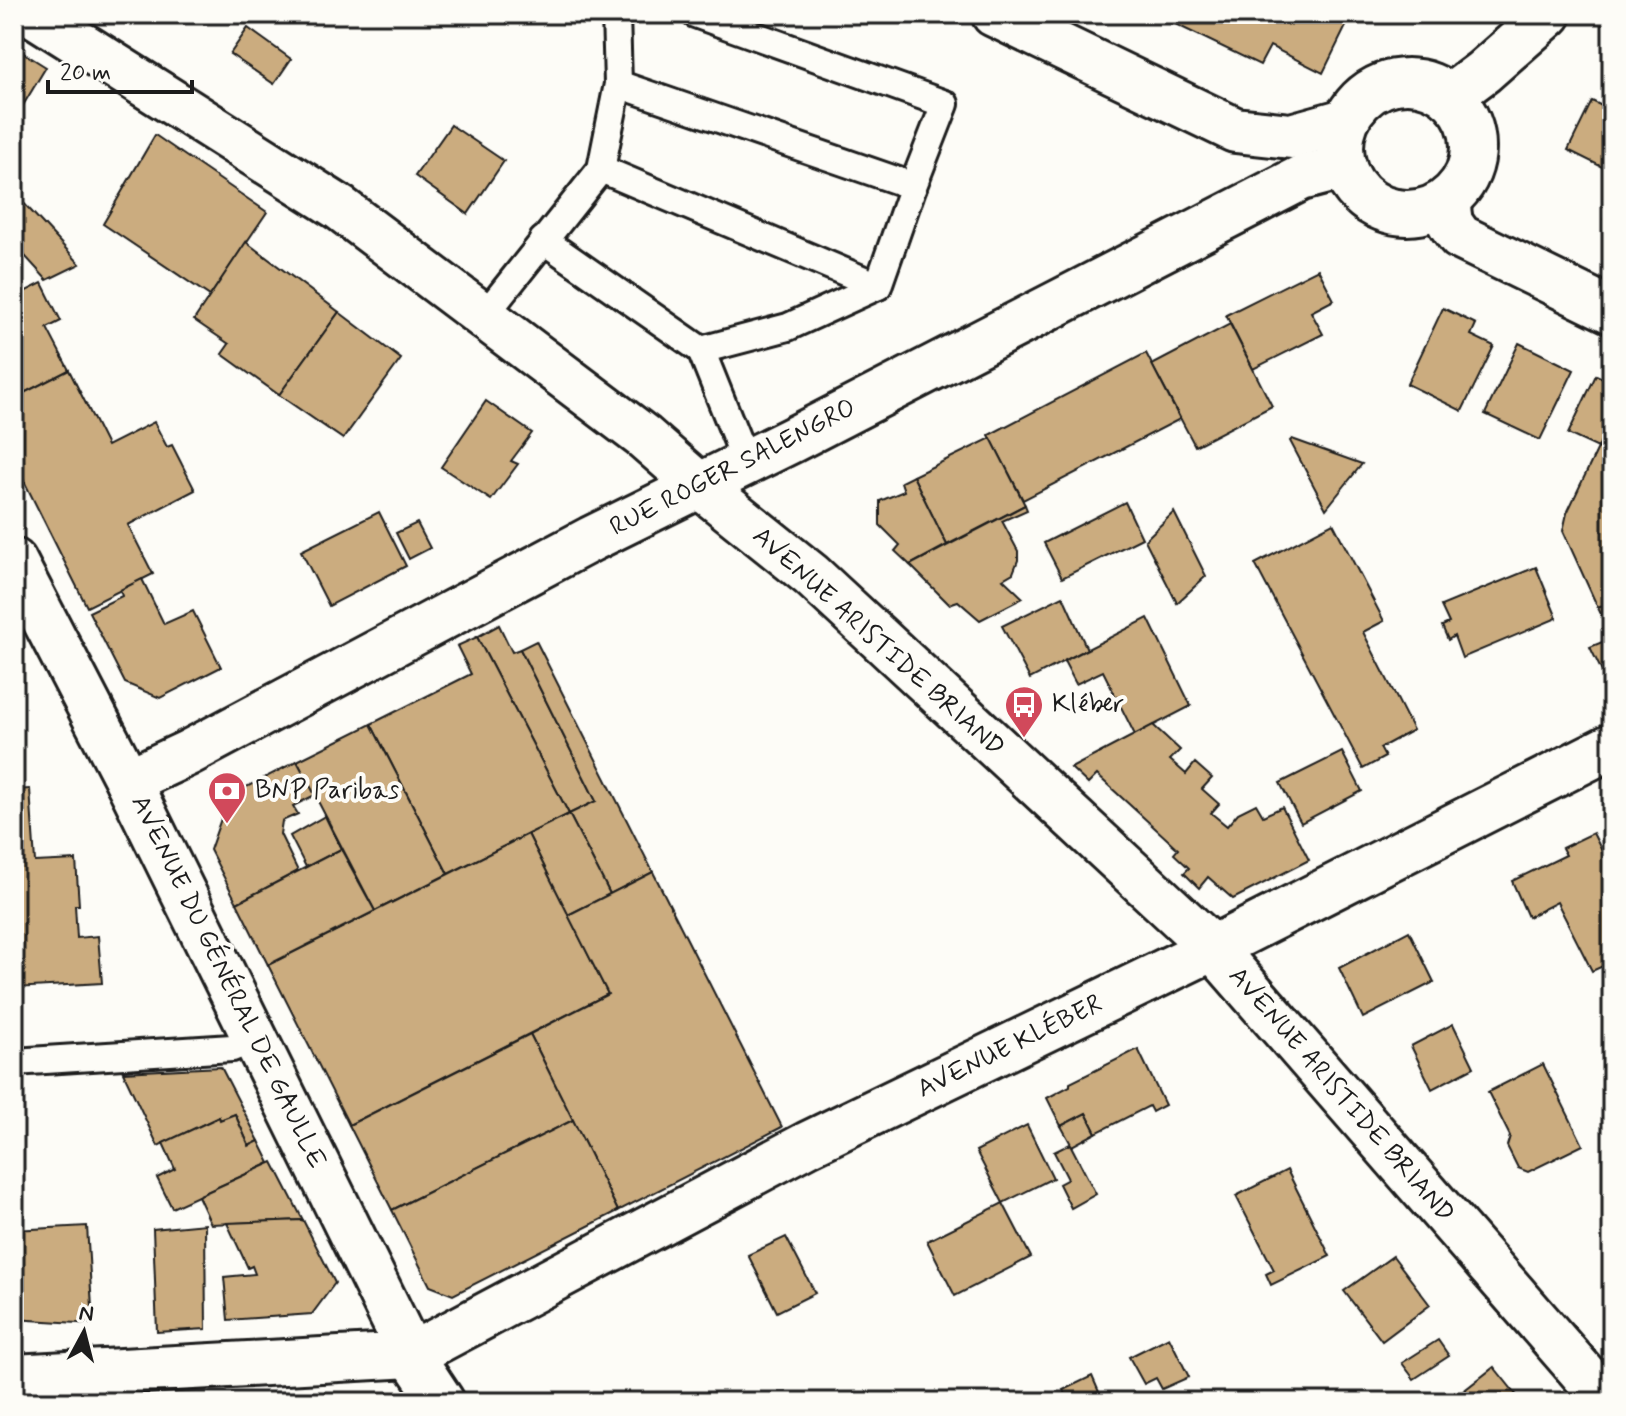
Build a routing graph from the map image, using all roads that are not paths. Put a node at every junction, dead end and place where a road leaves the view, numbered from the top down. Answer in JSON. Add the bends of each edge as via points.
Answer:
{"nodes":[{"id":1,"x":33,"y":14,"type":"edge"},
{"id":2,"x":616,"y":14,"type":"edge"},
{"id":3,"x":695,"y":14,"type":"edge"},
{"id":4,"x":994,"y":14,"type":"edge"},
{"id":5,"x":1549,"y":14,"type":"edge"},
{"id":6,"x":618,"y":84,"type":"junction"},
{"id":7,"x":1451,"y":96,"type":"junction"},
{"id":8,"x":1345,"y":121,"type":"junction"},
{"id":9,"x":1343,"y":167,"type":"junction"},
{"id":10,"x":601,"y":169,"type":"junction"},
{"id":11,"x":913,"y":186,"type":"junction"},
{"id":12,"x":1447,"y":200,"type":"junction"},
{"id":13,"x":543,"y":240,"type":"junction"},
{"id":14,"x":878,"y":286,"type":"junction"},
{"id":15,"x":1612,"y":311,"type":"edge"},
{"id":16,"x":484,"y":316,"type":"junction"},
{"id":17,"x":701,"y":350,"type":"junction"},
{"id":18,"x":746,"y":462,"type":"junction"},
{"id":19,"x":700,"y":486,"type":"junction"},
{"id":20,"x":14,"y":561,"type":"edge"},
{"id":21,"x":1612,"y":746,"type":"edge"},
{"id":22,"x":128,"y":781,"type":"junction"},
{"id":23,"x":1213,"y":948,"type":"junction"},
{"id":24,"x":255,"y":1038,"type":"junction"},
{"id":25,"x":14,"y":1062,"type":"edge"},
{"id":26,"x":411,"y":1355,"type":"junction"},
{"id":27,"x":14,"y":1377,"type":"edge"},
{"id":28,"x":442,"y":1402,"type":"edge"},
{"id":29,"x":1608,"y":1402,"type":"edge"}],
"edges":[{"from":1,"to":16,"type":"street","name":"AVENUE ARISTIDE BRIAND","via":[[340,208]]},
{"from":2,"to":6,"type":"lane"},
{"from":3,"to":11,"type":"lane","via":[[945,104]]},
{"from":4,"to":8,"type":"street","via":[[1235,130],[1291,136]]},
{"from":5,"to":7,"type":"street"},
{"from":6,"to":10,"type":"lane"},
{"from":6,"to":11,"type":"lane"},
{"from":7,"to":8,"type":"street","via":[[1412,80],[1391,82],[1372,89]]},
{"from":7,"to":12,"type":"street","via":[[1472,129],[1474,149],[1461,186]]},
{"from":8,"to":9,"type":"street"},
{"from":9,"to":12,"type":"street","via":[[1368,201],[1387,210],[1428,210]]},
{"from":9,"to":18,"type":"street","name":"RUE ROGER SALENGRO","via":[[1301,178]]},
{"from":10,"to":13,"type":"lane"},
{"from":10,"to":14,"type":"lane"},
{"from":11,"to":14,"type":"lane"},
{"from":12,"to":15,"type":"street","via":[[1450,223],[1460,237]]},
{"from":13,"to":16,"type":"lane"},
{"from":13,"to":17,"type":"lane"},
{"from":14,"to":17,"type":"lane","via":[[788,327]]},
{"from":16,"to":19,"type":"street","name":"AVENUE ARISTIDE BRIAND"},
{"from":17,"to":18,"type":"lane"},
{"from":18,"to":19,"type":"street","name":"RUE ROGER SALENGRO"},
{"from":19,"to":22,"type":"street","name":"RUE ROGER SALENGRO"},
{"from":19,"to":23,"type":"street","name":"AVENUE ARISTIDE BRIAND","via":[[811,575]]},
{"from":20,"to":22,"type":"street","name":"AVENUE DU GÉNÉRAL DE GAULLE"},
{"from":21,"to":23,"type":"street","name":"AVENUE KLÉBER"},
{"from":22,"to":24,"type":"street","name":"AVENUE DU GÉNÉRAL DE GAULLE"},
{"from":23,"to":26,"type":"street","name":"AVENUE KLÉBER","via":[[808,1144]]},
{"from":23,"to":29,"type":"street","name":"AVENUE ARISTIDE BRIAND"},
{"from":24,"to":25,"type":"lane","via":[[232,1048]]},
{"from":24,"to":26,"type":"street","name":"AVENUE DU GÉNÉRAL DE GAULLE"},
{"from":26,"to":27,"type":"street"},
{"from":26,"to":28,"type":"street","name":"AVENUE DU GÉNÉRAL DE GAULLE"}]}
